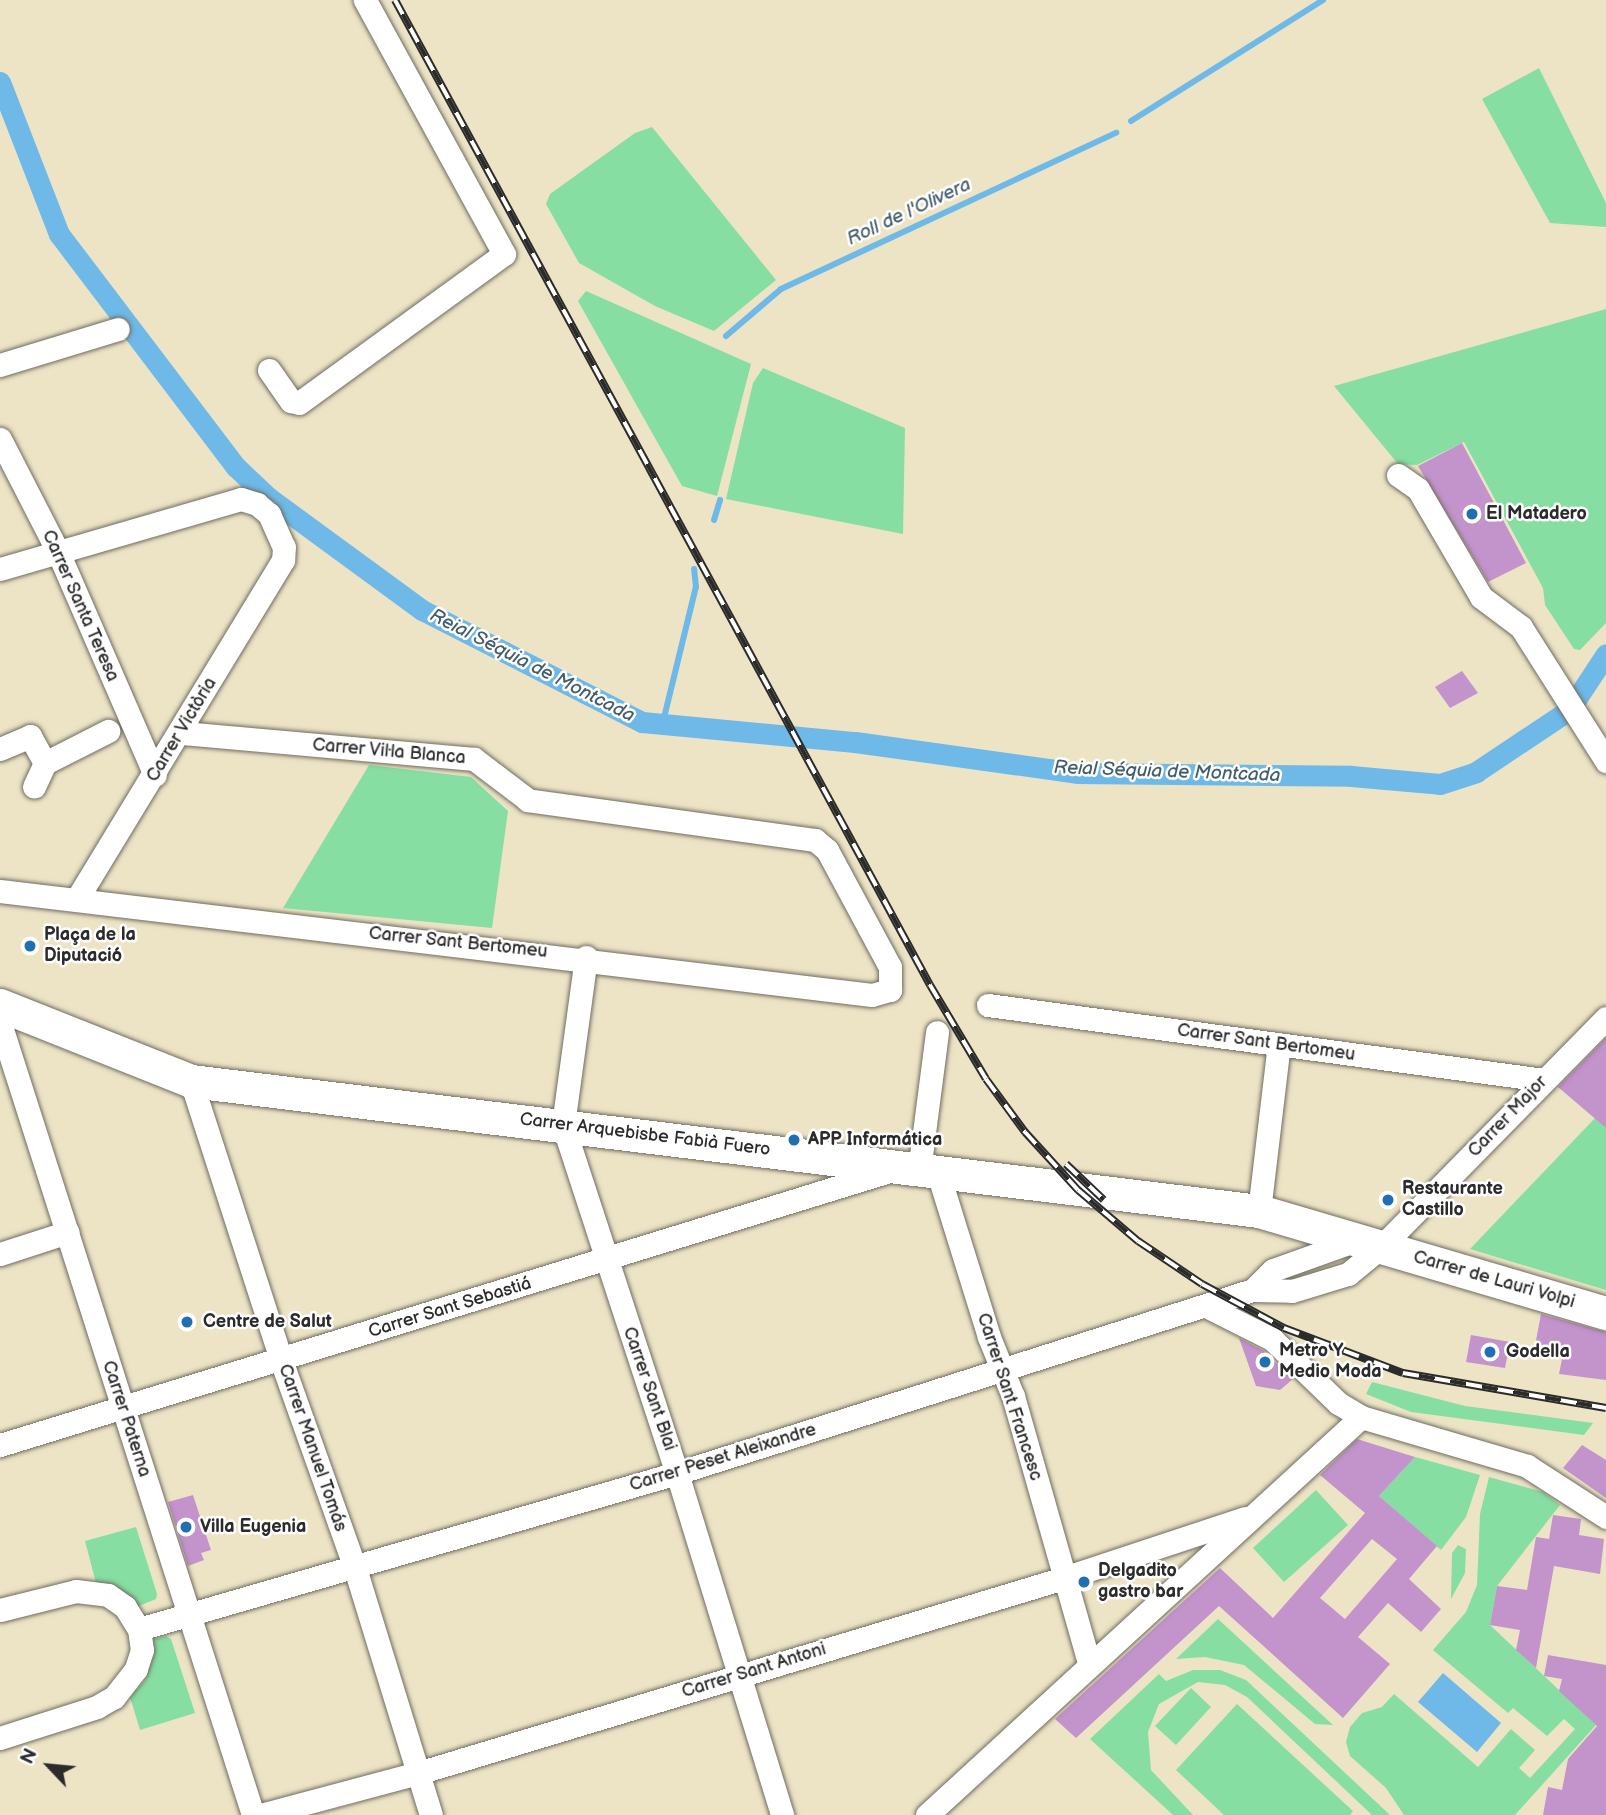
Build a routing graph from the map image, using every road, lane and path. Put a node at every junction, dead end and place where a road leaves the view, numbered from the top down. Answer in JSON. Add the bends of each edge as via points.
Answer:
{"nodes":[{"id":1,"x":365,"y":0,"type":"edge"},
{"id":2,"x":118,"y":329,"type":"dead end"},
{"id":3,"x":0,"y":365,"type":"edge"},
{"id":4,"x":269,"y":370,"type":"dead end"},
{"id":5,"x":0,"y":439,"type":"edge"},
{"id":6,"x":1398,"y":475,"type":"dead end"},
{"id":7,"x":58,"y":552,"type":"junction"},
{"id":8,"x":0,"y":569,"type":"edge"},
{"id":9,"x":108,"y":731,"type":"dead end"},
{"id":10,"x":180,"y":733,"type":"junction"},
{"id":11,"x":0,"y":749,"type":"edge"},
{"id":12,"x":1606,"y":761,"type":"edge"},
{"id":13,"x":44,"y":762,"type":"junction"},
{"id":14,"x":155,"y":775,"type":"junction"},
{"id":15,"x":34,"y":787,"type":"dead end"},
{"id":16,"x":0,"y":891,"type":"edge"},
{"id":17,"x":77,"y":899,"type":"junction"},
{"id":18,"x":586,"y":957,"type":"junction"},
{"id":19,"x":890,"y":967,"type":"joint"},
{"id":20,"x":0,"y":1004,"type":"edge"},
{"id":21,"x":988,"y":1005,"type":"dead end"},
{"id":22,"x":1605,"y":1020,"type":"edge"},
{"id":23,"x":0,"y":1023,"type":"edge"},
{"id":24,"x":937,"y":1032,"type":"dead end"},
{"id":25,"x":1279,"y":1044,"type":"junction"},
{"id":26,"x":1544,"y":1080,"type":"junction"},
{"id":27,"x":191,"y":1081,"type":"junction"},
{"id":28,"x":563,"y":1125,"type":"junction"},
{"id":29,"x":919,"y":1171,"type":"junction"},
{"id":30,"x":1259,"y":1211,"type":"junction"},
{"id":31,"x":68,"y":1232,"type":"junction"},
{"id":32,"x":1369,"y":1243,"type":"junction"},
{"id":33,"x":0,"y":1255,"type":"edge"},
{"id":34,"x":605,"y":1261,"type":"junction"},
{"id":35,"x":1206,"y":1306,"type":"junction"},
{"id":36,"x":1606,"y":1313,"type":"edge"},
{"id":37,"x":281,"y":1360,"type":"junction"},
{"id":38,"x":1000,"y":1370,"type":"junction"},
{"id":39,"x":122,"y":1408,"type":"junction"},
{"id":40,"x":1361,"y":1417,"type":"junction"},
{"id":41,"x":0,"y":1445,"type":"edge"},
{"id":42,"x":677,"y":1473,"type":"junction"},
{"id":43,"x":1606,"y":1517,"type":"edge"},
{"id":44,"x":1245,"y":1518,"type":"junction"},
{"id":45,"x":355,"y":1568,"type":"junction"},
{"id":46,"x":1064,"y":1578,"type":"junction"},
{"id":47,"x":0,"y":1610,"type":"edge"},
{"id":48,"x":189,"y":1614,"type":"junction"},
{"id":49,"x":139,"y":1629,"type":"junction"},
{"id":50,"x":1089,"y":1663,"type":"junction"},
{"id":51,"x":739,"y":1675,"type":"junction"},
{"id":52,"x":0,"y":1738,"type":"edge"},
{"id":53,"x":418,"y":1773,"type":"junction"},
{"id":54,"x":253,"y":1815,"type":"edge"},
{"id":55,"x":261,"y":1815,"type":"edge"},
{"id":56,"x":431,"y":1815,"type":"edge"},
{"id":57,"x":782,"y":1815,"type":"edge"},
{"id":58,"x":927,"y":1815,"type":"edge"}],
"edges":[{"from":1,"to":4,"type":"street","via":[[504,254],[299,403],[291,401]]},
{"from":2,"to":3,"type":"street"},
{"from":5,"to":7,"type":"street","name":"Carrer Santa Teresa"},
{"from":6,"to":12,"type":"street","via":[[1418,489],[1481,597],[1521,627]]},
{"from":7,"to":8,"type":"street"},
{"from":7,"to":10,"type":"street","name":"Carrer Victòria","via":[[241,499],[269,514],[284,547],[284,559]]},
{"from":7,"to":14,"type":"street","name":"Carrer Santa Teresa"},
{"from":9,"to":13,"type":"street"},
{"from":10,"to":14,"type":"street","name":"Carrer Victòria"},
{"from":10,"to":19,"type":"street","name":"Carrer Vil·la Blanca","via":[[474,759],[528,800],[823,843]]},
{"from":11,"to":13,"type":"street","via":[[30,736]]},
{"from":13,"to":15,"type":"street"},
{"from":14,"to":17,"type":"street","name":"Carrer Victòria"},
{"from":16,"to":17,"type":"street","name":"Carrer Sant Bertomeu"},
{"from":17,"to":18,"type":"street","name":"Carrer Sant Bertomeu"},
{"from":18,"to":19,"type":"street","name":"Carrer Sant Bertomeu","via":[[872,995],[890,990]]},
{"from":18,"to":28,"type":"street","name":"Carrer Sant Blai"},
{"from":20,"to":27,"type":"street","name":"Carrer Arquebisbe Fabià Fuero"},
{"from":21,"to":25,"type":"street","name":"Carrer Sant Bertomeu"},
{"from":22,"to":26,"type":"street","name":"Carrer Major"},
{"from":23,"to":31,"type":"street","name":"Carrer Paterna"},
{"from":24,"to":29,"type":"street"},
{"from":25,"to":26,"type":"street","name":"Carrer Sant Bertomeu"},
{"from":25,"to":30,"type":"street"},
{"from":26,"to":32,"type":"street","name":"Carrer Major"},
{"from":27,"to":28,"type":"street","name":"Carrer Arquebisbe Fabià Fuero"},
{"from":27,"to":37,"type":"street","name":"Carrer Manuel Tomás"},
{"from":28,"to":29,"type":"street","name":"Carrer Arquebisbe Fabià Fuero"},
{"from":28,"to":34,"type":"street","name":"Carrer Sant Blai"},
{"from":29,"to":30,"type":"street","name":"Carrer Arquebisbe Fabià Fuero"},
{"from":29,"to":34,"type":"street","name":"Carrer Sant Sebastiá"},
{"from":29,"to":38,"type":"street","name":"Carrer Sant Francesc"},
{"from":30,"to":32,"type":"street","name":"Carrer Arquebisbe Fabià Fuero"},
{"from":31,"to":33,"type":"street"},
{"from":31,"to":39,"type":"street","name":"Carrer Paterna"},
{"from":32,"to":35,"type":"street","name":"Carrer Peset Aleixandre","via":[[1273,1270],[1253,1290]]},
{"from":32,"to":36,"type":"street","name":"Carrer de Lauri Volpi"},
{"from":34,"to":37,"type":"street","name":"Carrer Sant Sebastiá"},
{"from":34,"to":42,"type":"street","name":"Carrer Sant Blai"},
{"from":35,"to":38,"type":"street","name":"Carrer Peset Aleixandre"},
{"from":35,"to":40,"type":"street","via":[[1272,1339],[1338,1403]]},
{"from":37,"to":39,"type":"street","name":"Carrer Sant Sebastiá"},
{"from":37,"to":45,"type":"street","name":"Carrer Manuel Tomás"},
{"from":38,"to":42,"type":"street","name":"Carrer Peset Aleixandre"},
{"from":38,"to":46,"type":"street","name":"Carrer Sant Francesc","via":[[1013,1396]]},
{"from":39,"to":41,"type":"street","name":"Carrer Sant Sebastiá"},
{"from":39,"to":48,"type":"street","name":"Carrer Paterna"},
{"from":40,"to":43,"type":"street","via":[[1527,1466]]},
{"from":40,"to":44,"type":"street"},
{"from":42,"to":45,"type":"street","name":"Carrer Peset Aleixandre"},
{"from":42,"to":51,"type":"street","name":"Carrer Sant Blai"},
{"from":44,"to":46,"type":"street","name":"Carrer Sant Antoni"},
{"from":44,"to":50,"type":"street"},
{"from":45,"to":48,"type":"street","name":"Carrer Peset Aleixandre"},
{"from":45,"to":53,"type":"street","name":"Carrer Manuel Tomás"},
{"from":46,"to":50,"type":"street","name":"Carrer Sant Francesc"},
{"from":46,"to":51,"type":"street","name":"Carrer Sant Antoni"},
{"from":47,"to":49,"type":"street","via":[[76,1591],[95,1592],[125,1607]]},
{"from":48,"to":49,"type":"street","name":"Carrer Peset Aleixandre"},
{"from":48,"to":54,"type":"street","name":"Carrer Paterna"},
{"from":49,"to":52,"type":"street","via":[[142,1650],[136,1669],[114,1697]]},
{"from":50,"to":58,"type":"street"},
{"from":51,"to":53,"type":"street","name":"Carrer Sant Antoni"},
{"from":51,"to":57,"type":"street","name":"Carrer Sant Blai"},
{"from":53,"to":55,"type":"street","name":"Carrer Sant Antoni"},
{"from":53,"to":56,"type":"street","name":"Carrer Manuel Tomás"}]}
